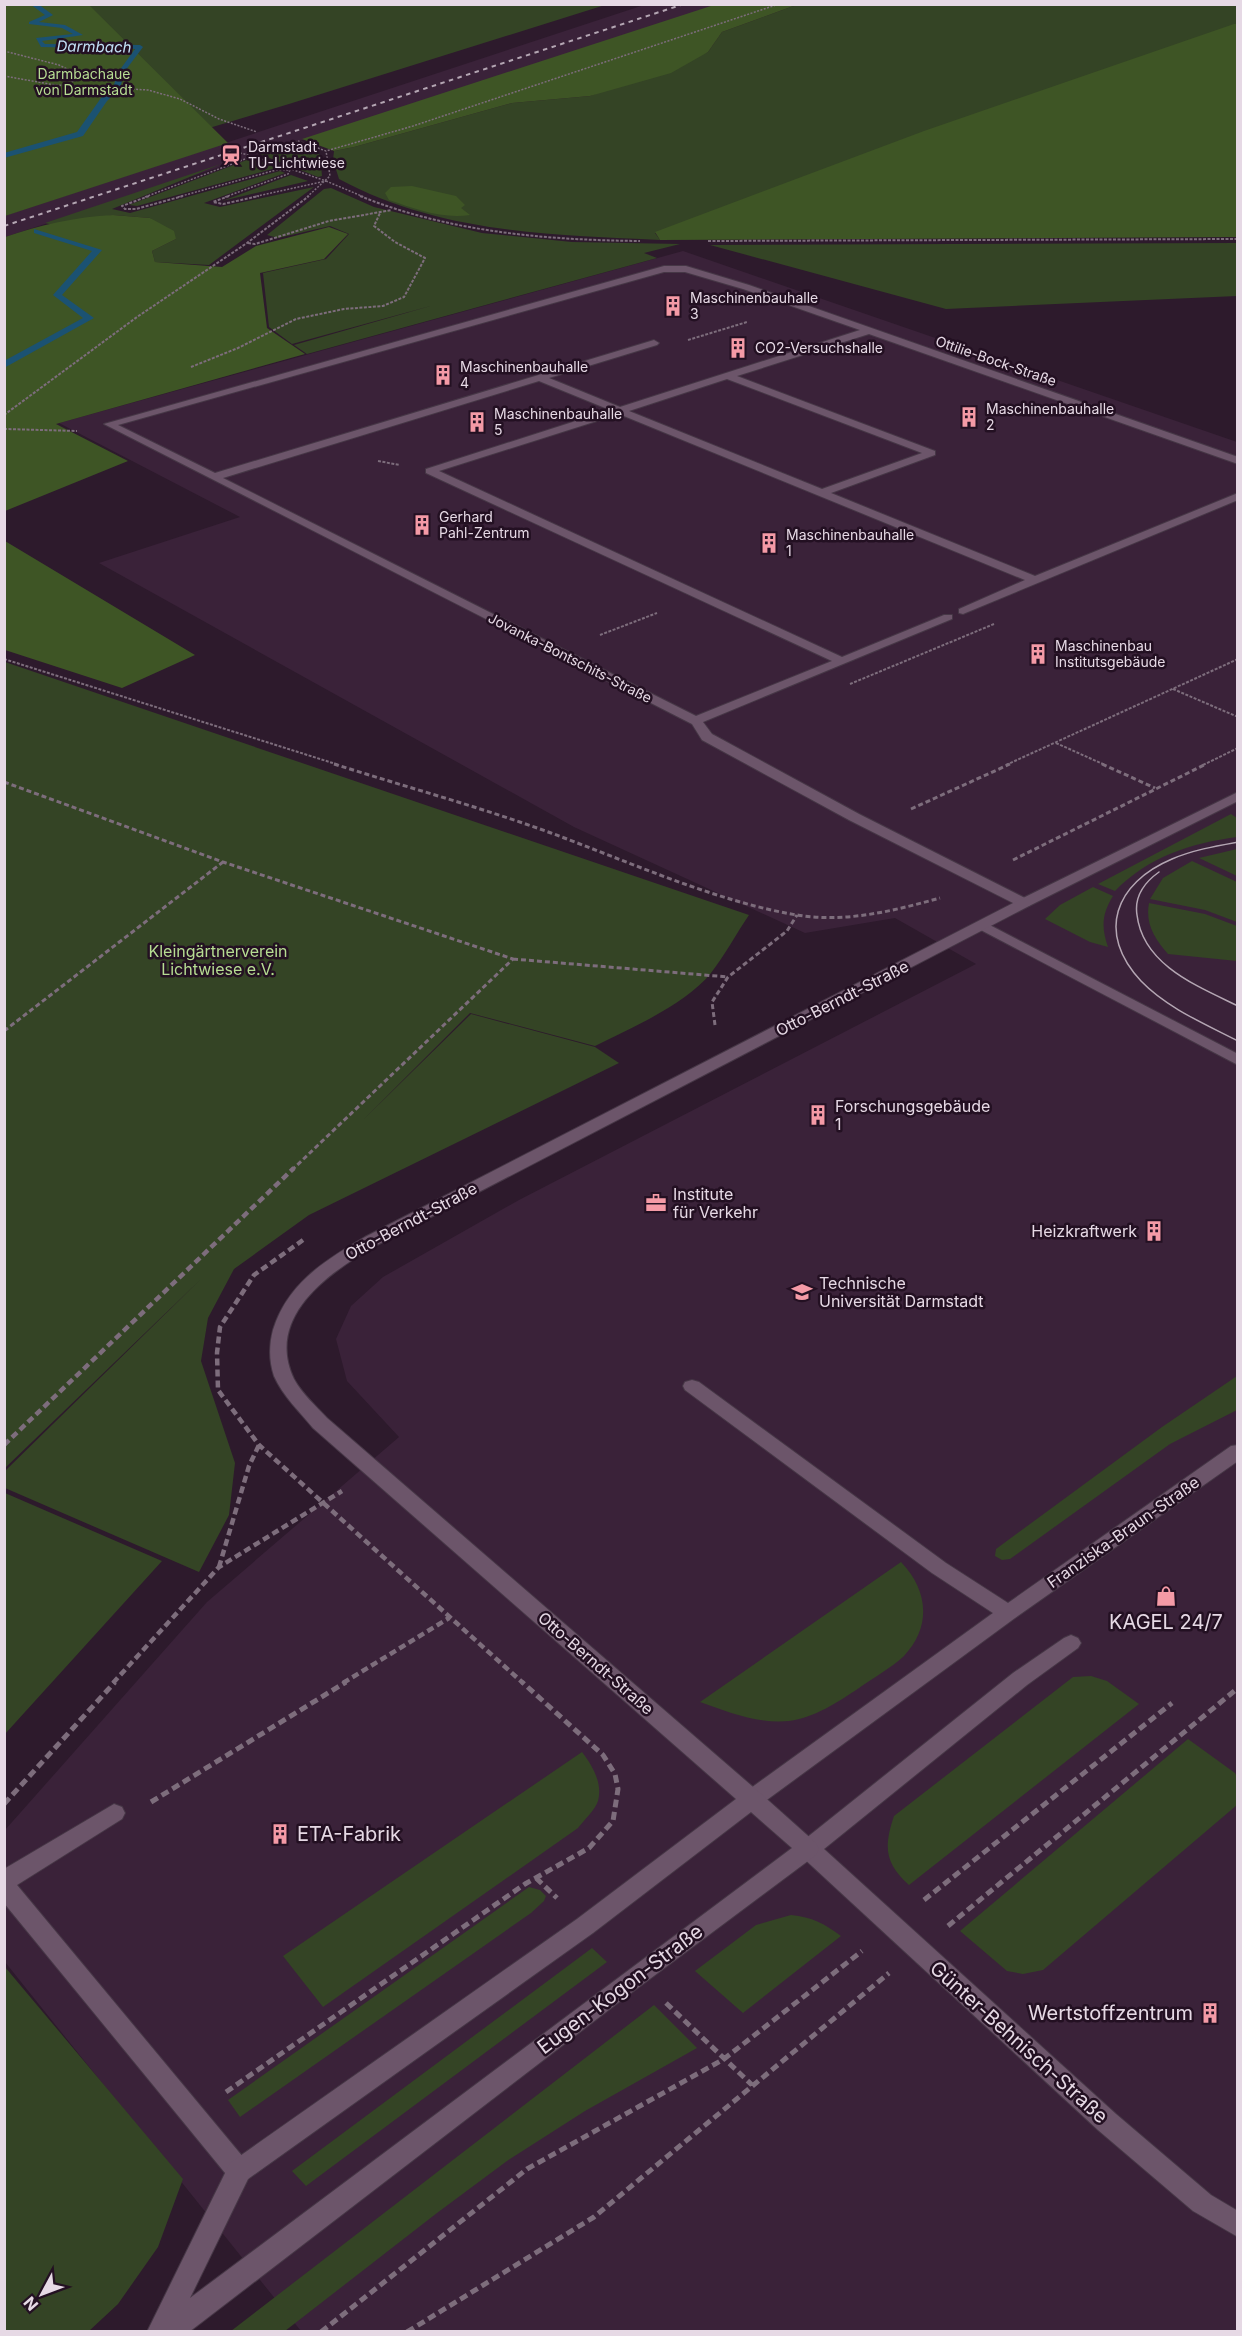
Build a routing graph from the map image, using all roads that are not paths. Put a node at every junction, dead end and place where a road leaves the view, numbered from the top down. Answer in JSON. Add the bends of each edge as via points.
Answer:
{"nodes":[{"id":1,"x":868,"y":331,"type":"junction"},
{"id":2,"x":654,"y":343,"type":"road end"},
{"id":3,"x":728,"y":376,"type":"junction"},
{"id":4,"x":538,"y":377,"type":"junction"},
{"id":5,"x":619,"y":410,"type":"junction"},
{"id":6,"x":108,"y":424,"type":"joint"},
{"id":7,"x":1238,"y":460,"type":"edge"},
{"id":8,"x":214,"y":477,"type":"junction"},
{"id":9,"x":821,"y":493,"type":"junction"},
{"id":10,"x":1238,"y":496,"type":"edge"},
{"id":11,"x":1035,"y":580,"type":"junction"},
{"id":12,"x":963,"y":611,"type":"dead end"},
{"id":13,"x":948,"y":617,"type":"dead end"},
{"id":14,"x":842,"y":661,"type":"junction"},
{"id":15,"x":696,"y":721,"type":"junction"},
{"id":16,"x":1238,"y":796,"type":"edge"},
{"id":17,"x":1024,"y":903,"type":"junction"},
{"id":18,"x":982,"y":925,"type":"junction"},
{"id":19,"x":1238,"y":1060,"type":"edge"},
{"id":20,"x":692,"y":1386,"type":"dead end"},
{"id":21,"x":1238,"y":1451,"type":"edge"},
{"id":22,"x":1008,"y":1613,"type":"junction"},
{"id":23,"x":1071,"y":1643,"type":"dead end"},
{"id":24,"x":752,"y":1799,"type":"junction"},
{"id":25,"x":114,"y":1813,"type":"road end"},
{"id":26,"x":808,"y":1849,"type":"junction"},
{"id":27,"x":4,"y":1881,"type":"edge"},
{"id":28,"x":4,"y":1886,"type":"edge"},
{"id":29,"x":239,"y":2171,"type":"junction"},
{"id":30,"x":1238,"y":2225,"type":"edge"},
{"id":31,"x":159,"y":2331,"type":"edge"},
{"id":32,"x":167,"y":2331,"type":"edge"}],
"edges":[{"from":1,"to":3,"type":"street"},
{"from":1,"to":6,"type":"street","name":"Ottilie-Bock-Straße","via":[[746,287],[686,269],[664,269]]},
{"from":1,"to":7,"type":"street","name":"Ottilie-Bock-Straße"},
{"from":2,"to":4,"type":"street"},
{"from":3,"to":5,"type":"street"},
{"from":3,"to":9,"type":"street","via":[[931,453]]},
{"from":4,"to":5,"type":"street"},
{"from":4,"to":8,"type":"street"},
{"from":5,"to":9,"type":"street"},
{"from":5,"to":14,"type":"street","via":[[430,471]]},
{"from":6,"to":8,"type":"street","name":"Jovanka-Bontschits-Straße"},
{"from":8,"to":15,"type":"street","name":"Jovanka-Bontschits-Straße"},
{"from":9,"to":11,"type":"street"},
{"from":10,"to":11,"type":"street"},
{"from":11,"to":12,"type":"street"},
{"from":13,"to":14,"type":"street"},
{"from":14,"to":15,"type":"street"},
{"from":15,"to":17,"type":"street","name":"Jovanka-Bontschits-Straße","via":[[707,737]]},
{"from":16,"to":17,"type":"street","name":"Otto-Berndt-Straße"},
{"from":17,"to":18,"type":"street","name":"Otto-Berndt-Straße"},
{"from":18,"to":19,"type":"street"},
{"from":18,"to":24,"type":"street","name":"Otto-Berndt-Straße","via":[[334,1261],[294,1299],[283,1324],[278,1351],[285,1380],[320,1423]]},
{"from":20,"to":22,"type":"street","via":[[939,1568]]},
{"from":21,"to":22,"type":"street","name":"Franziska-Braun-Straße"},
{"from":22,"to":24,"type":"street"},
{"from":23,"to":26,"type":"street","name":"Eugen-Kogon-Straße","via":[[1020,1679]]},
{"from":24,"to":26,"type":"street","name":"Otto-Berndt-Straße"},
{"from":24,"to":29,"type":"street","via":[[578,1931]]},
{"from":25,"to":27,"type":"street"},
{"from":26,"to":30,"type":"street","name":"Günter-Behnisch-Straße","via":[[1202,2203]]},
{"from":26,"to":32,"type":"street","name":"Eugen-Kogon-Straße"},
{"from":28,"to":29,"type":"street"},
{"from":29,"to":31,"type":"street"}]}
